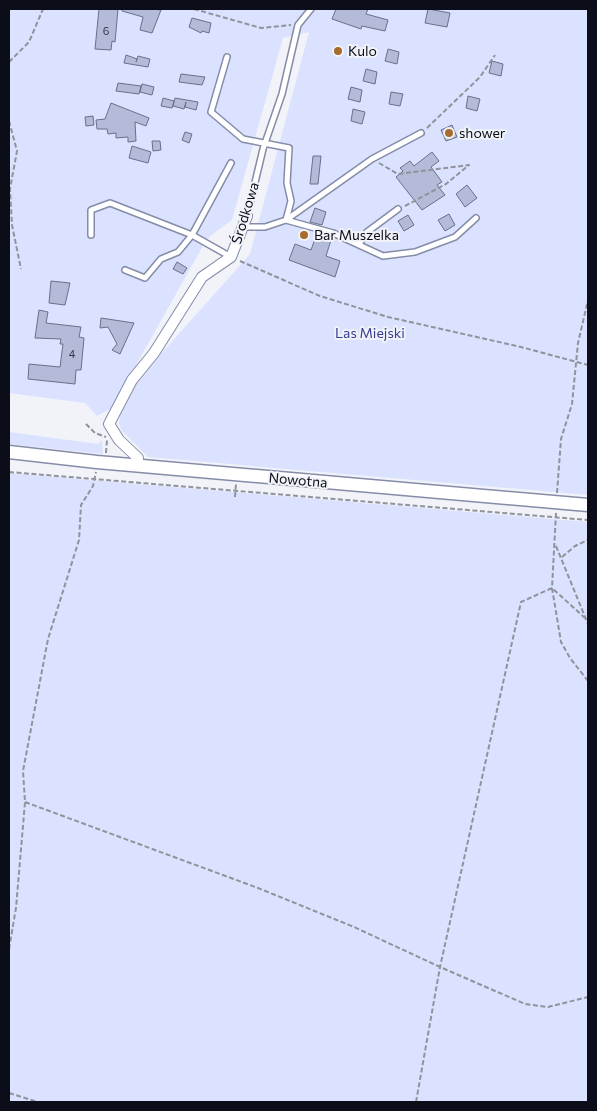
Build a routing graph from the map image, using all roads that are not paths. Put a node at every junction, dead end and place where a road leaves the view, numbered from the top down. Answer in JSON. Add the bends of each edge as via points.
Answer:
{"nodes":[{"id":1,"x":311,"y":9,"type":"edge"},
{"id":2,"x":227,"y":57,"type":"dead end"},
{"id":3,"x":421,"y":133,"type":"road end"},
{"id":4,"x":266,"y":143,"type":"junction"},
{"id":5,"x":231,"y":163,"type":"dead end"},
{"id":6,"x":398,"y":209,"type":"road end"},
{"id":7,"x":246,"y":216,"type":"joint"},
{"id":8,"x":476,"y":218,"type":"dead end"},
{"id":9,"x":286,"y":220,"type":"junction"},
{"id":10,"x":243,"y":227,"type":"junction"},
{"id":11,"x":91,"y":235,"type":"dead end"},
{"id":12,"x":192,"y":235,"type":"junction"},
{"id":13,"x":359,"y":244,"type":"junction"},
{"id":14,"x":231,"y":257,"type":"junction"},
{"id":15,"x":124,"y":270,"type":"dead end"},
{"id":16,"x":9,"y":452,"type":"edge"},
{"id":17,"x":138,"y":466,"type":"junction"},
{"id":18,"x":588,"y":505,"type":"edge"}],
"edges":[{"from":1,"to":4,"type":"lane","name":"Środkowa","via":[[298,25],[282,94]]},
{"from":2,"to":4,"type":"lane","via":[[211,112],[243,139]]},
{"from":3,"to":9,"type":"lane","via":[[372,159]]},
{"from":4,"to":7,"type":"lane","name":"Środkowa"},
{"from":4,"to":9,"type":"lane","via":[[289,148],[291,201]]},
{"from":5,"to":12,"type":"lane"},
{"from":6,"to":13,"type":"lane","via":[[367,232]]},
{"from":7,"to":10,"type":"street","name":"Środkowa"},
{"from":8,"to":13,"type":"lane","via":[[455,237],[415,252],[383,256]]},
{"from":9,"to":10,"type":"lane","via":[[265,227]]},
{"from":9,"to":13,"type":"lane"},
{"from":10,"to":14,"type":"street","name":"Środkowa"},
{"from":11,"to":12,"type":"lane","via":[[91,210],[110,202]]},
{"from":12,"to":14,"type":"lane"},
{"from":12,"to":15,"type":"lane","via":[[178,252],[161,259],[145,278]]},
{"from":14,"to":17,"type":"street","name":"Środkowa","via":[[202,277],[154,353],[132,380],[109,424],[119,440],[138,458]]},
{"from":16,"to":17,"type":"street","name":"Nowotna"},
{"from":17,"to":18,"type":"street","name":"Nowotna"}]}
